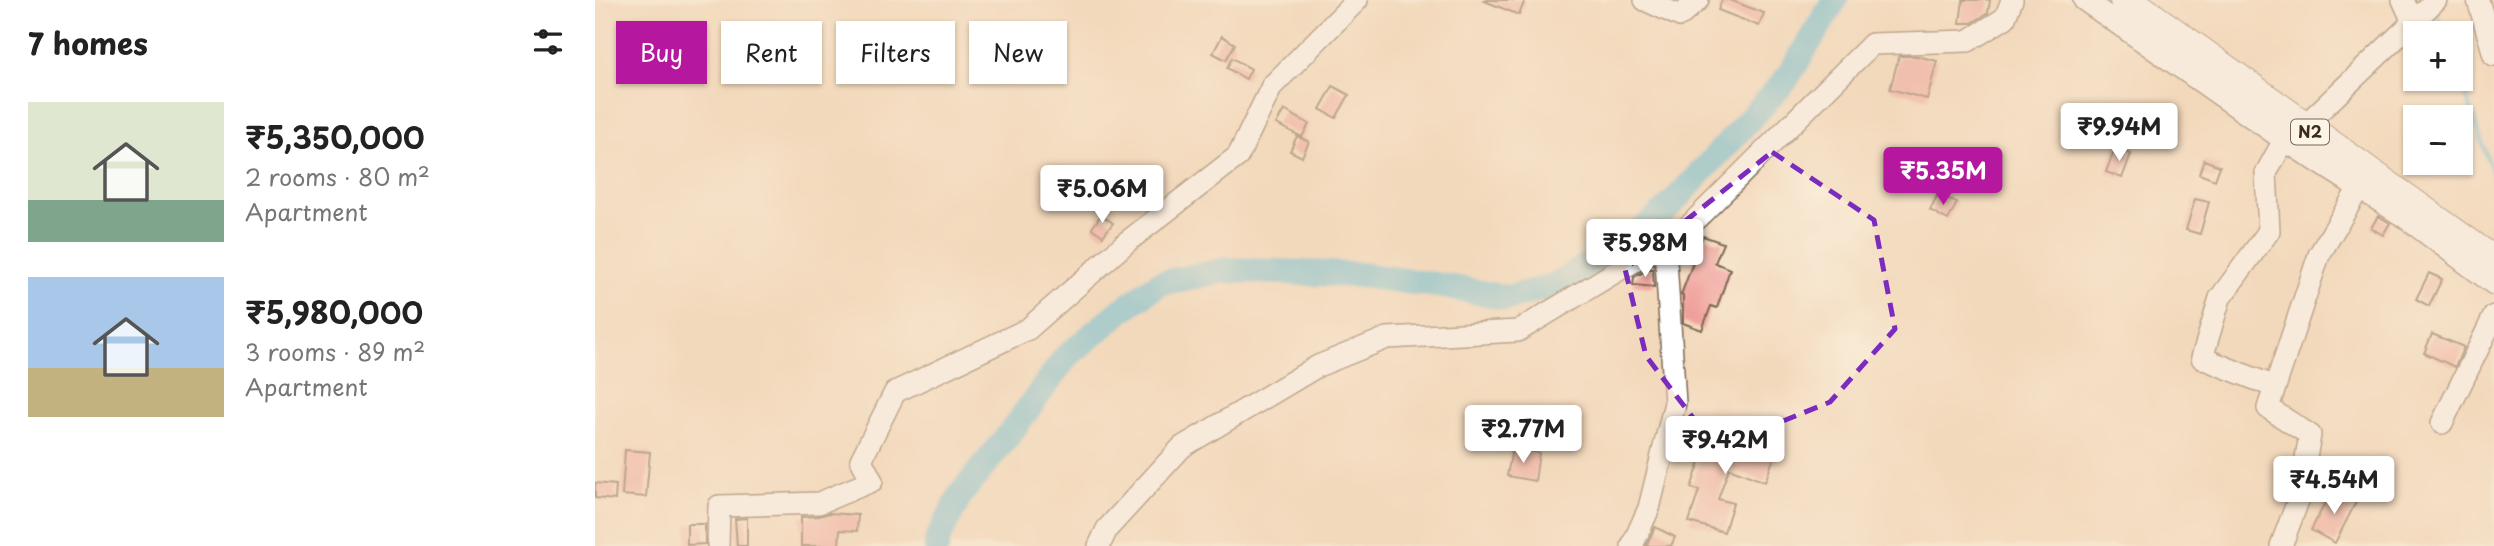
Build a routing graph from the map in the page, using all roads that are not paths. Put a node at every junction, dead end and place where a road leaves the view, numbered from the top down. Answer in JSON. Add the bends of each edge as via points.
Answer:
{"nodes":[{"id":1,"x":1357,"y":0,"type":"edge"},
{"id":2,"x":1645,"y":0,"type":"edge"},
{"id":3,"x":1698,"y":0,"type":"edge"},
{"id":4,"x":2012,"y":0,"type":"edge"},
{"id":5,"x":2084,"y":0,"type":"edge"},
{"id":6,"x":2126,"y":0,"type":"edge"},
{"id":7,"x":2403,"y":0,"type":"edge"},
{"id":8,"x":2436,"y":0,"type":"edge"},
{"id":9,"x":2478,"y":0,"type":"edge"},
{"id":10,"x":2413,"y":21,"type":"edge"},
{"id":11,"x":2414,"y":21,"type":"edge"},
{"id":12,"x":2403,"y":31,"type":"edge"},
{"id":13,"x":2494,"y":55,"type":"edge"},
{"id":14,"x":2293,"y":133,"type":"junction"},
{"id":15,"x":2359,"y":188,"type":"junction"},
{"id":16,"x":1665,"y":245,"type":"junction"},
{"id":17,"x":2493,"y":265,"type":"edge"},
{"id":18,"x":2494,"y":316,"type":"edge"},
{"id":19,"x":2275,"y":387,"type":"junction"},
{"id":20,"x":2442,"y":423,"type":"dead end"},
{"id":21,"x":718,"y":546,"type":"edge"},
{"id":22,"x":1099,"y":546,"type":"edge"},
{"id":23,"x":1632,"y":546,"type":"edge"},
{"id":24,"x":2281,"y":546,"type":"edge"}],
"edges":[{"from":1,"to":21,"type":"street","via":[[1272,86],[1238,156],[1128,241],[1028,329],[895,392],[861,460],[871,481],[818,503],[719,506]]},
{"from":2,"to":3,"type":"street","via":[[1680,16]]},
{"from":4,"to":16,"type":"street","via":[[2005,18],[1968,41],[1872,44]]},
{"from":5,"to":14,"type":"street"},
{"from":6,"to":14,"type":"highway","number":"N2"},
{"from":7,"to":10,"type":"street"},
{"from":8,"to":11,"type":"street"},
{"from":9,"to":13,"type":"street"},
{"from":12,"to":14,"type":"street"},
{"from":14,"to":15,"type":"street"},
{"from":14,"to":17,"type":"highway","number":"N2"},
{"from":14,"to":19,"type":"street","via":[[2266,173],[2269,231],[2220,298],[2202,358]]},
{"from":15,"to":17,"type":"street"},
{"from":15,"to":19,"type":"street","via":[[2319,255]]},
{"from":16,"to":22,"type":"street","via":[[1518,331],[1387,338],[1318,366],[1182,446],[1107,529]]},
{"from":16,"to":23,"type":"street","via":[[1675,402],[1649,508]]},
{"from":18,"to":20,"type":"street"},
{"from":19,"to":24,"type":"street","via":[[2268,408],[2310,435],[2299,498]]}]}
